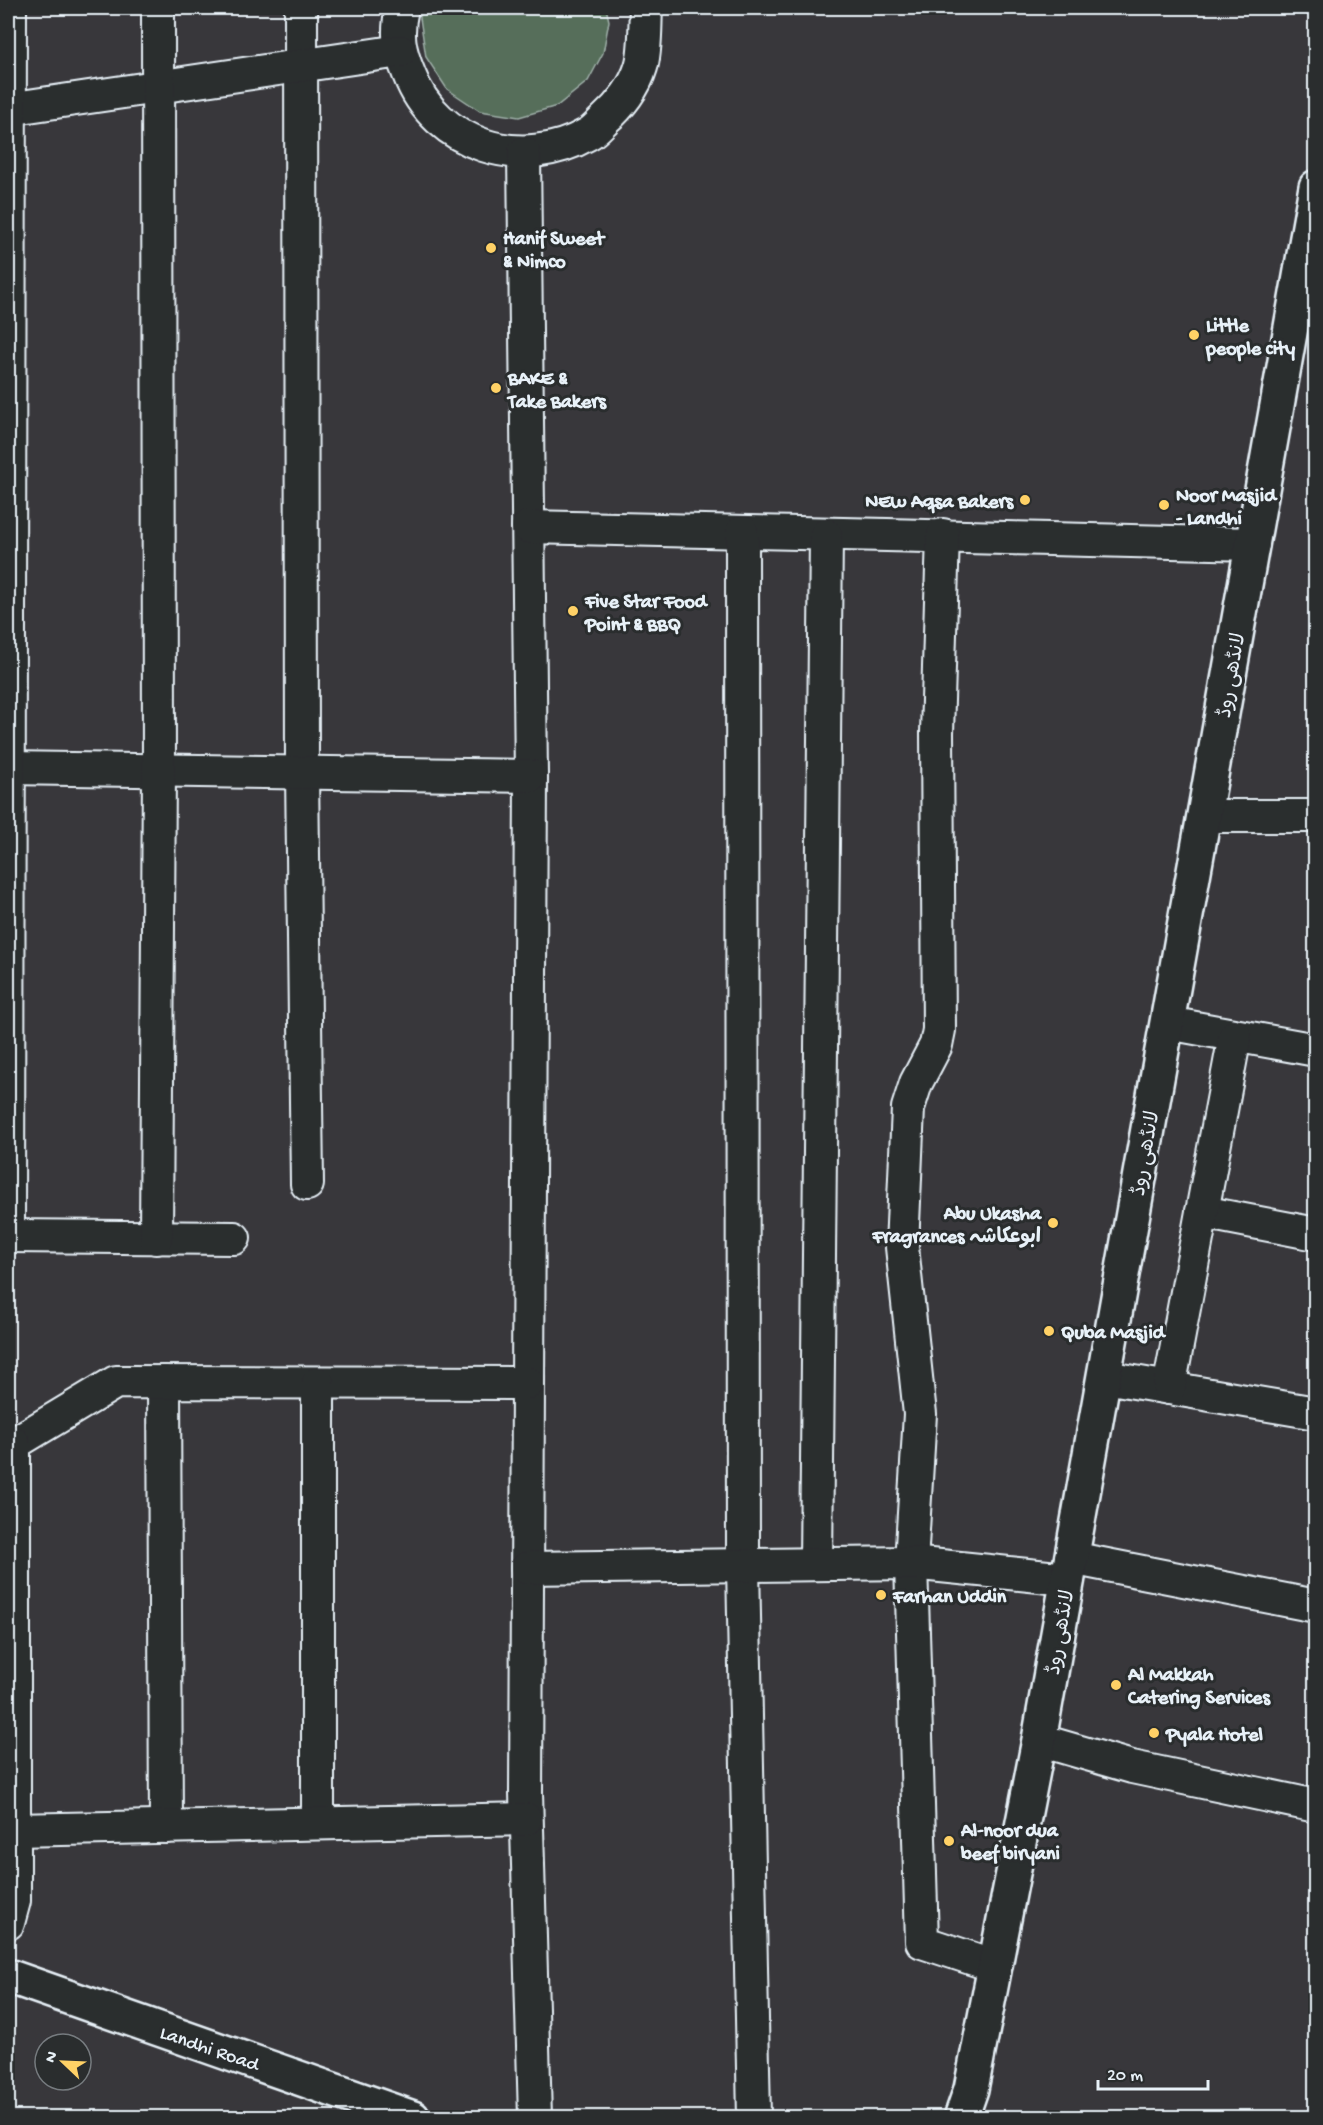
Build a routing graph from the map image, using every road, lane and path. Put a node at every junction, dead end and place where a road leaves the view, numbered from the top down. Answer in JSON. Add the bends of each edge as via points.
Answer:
{"nodes":[{"id":1,"x":10,"y":8,"type":"edge"},
{"id":2,"x":158,"y":8,"type":"edge"},
{"id":3,"x":300,"y":8,"type":"edge"},
{"id":4,"x":402,"y":8,"type":"edge"},
{"id":5,"x":647,"y":8,"type":"edge"},
{"id":6,"x":400,"y":51,"type":"junction"},
{"id":7,"x":299,"y":66,"type":"junction"},
{"id":8,"x":158,"y":87,"type":"junction"},
{"id":9,"x":8,"y":109,"type":"edge"},
{"id":10,"x":524,"y":153,"type":"junction"},
{"id":11,"x":1316,"y":187,"type":"edge"},
{"id":12,"x":528,"y":527,"type":"junction"},
{"id":13,"x":742,"y":532,"type":"junction"},
{"id":14,"x":943,"y":534,"type":"junction"},
{"id":15,"x":826,"y":535,"type":"junction"},
{"id":16,"x":1253,"y":544,"type":"junction"},
{"id":17,"x":8,"y":768,"type":"edge"},
{"id":18,"x":159,"y":770,"type":"junction"},
{"id":19,"x":302,"y":772,"type":"junction"},
{"id":20,"x":531,"y":776,"type":"junction"},
{"id":21,"x":1205,"y":816,"type":"junction"},
{"id":22,"x":1316,"y":816,"type":"edge"},
{"id":23,"x":1168,"y":1023,"type":"junction"},
{"id":24,"x":1235,"y":1036,"type":"junction"},
{"id":25,"x":1316,"y":1050,"type":"edge"},
{"id":26,"x":307,"y":1184,"type":"dead end"},
{"id":27,"x":1202,"y":1212,"type":"junction"},
{"id":28,"x":1316,"y":1234,"type":"edge"},
{"id":29,"x":8,"y":1236,"type":"edge"},
{"id":30,"x":156,"y":1238,"type":"junction"},
{"id":31,"x":234,"y":1238,"type":"dead end"},
{"id":32,"x":1104,"y":1377,"type":"junction"},
{"id":33,"x":164,"y":1382,"type":"junction"},
{"id":34,"x":318,"y":1383,"type":"junction"},
{"id":35,"x":528,"y":1383,"type":"junction"},
{"id":36,"x":1169,"y":1388,"type":"junction"},
{"id":37,"x":1316,"y":1413,"type":"edge"},
{"id":38,"x":11,"y":1445,"type":"edge"},
{"id":39,"x":912,"y":1563,"type":"junction"},
{"id":40,"x":816,"y":1564,"type":"junction"},
{"id":41,"x":744,"y":1565,"type":"junction"},
{"id":42,"x":527,"y":1568,"type":"junction"},
{"id":43,"x":1070,"y":1568,"type":"junction"},
{"id":44,"x":1316,"y":1606,"type":"edge"},
{"id":45,"x":1039,"y":1740,"type":"junction"},
{"id":46,"x":1316,"y":1806,"type":"edge"},
{"id":47,"x":526,"y":1819,"type":"junction"},
{"id":48,"x":318,"y":1823,"type":"junction"},
{"id":49,"x":166,"y":1827,"type":"junction"},
{"id":50,"x":14,"y":1830,"type":"junction"},
{"id":51,"x":8,"y":1923,"type":"edge"},
{"id":52,"x":994,"y":1966,"type":"junction"},
{"id":53,"x":8,"y":1976,"type":"edge"},
{"id":54,"x":394,"y":2114,"type":"edge"},
{"id":55,"x":535,"y":2118,"type":"edge"},
{"id":56,"x":754,"y":2118,"type":"edge"},
{"id":57,"x":962,"y":2118,"type":"edge"}],
"edges":[{"from":1,"to":9,"type":"street"},
{"from":2,"to":8,"type":"street"},
{"from":3,"to":7,"type":"street"},
{"from":4,"to":6,"type":"street","via":[[398,25]]},
{"from":5,"to":10,"type":"street","via":[[641,67],[621,105],[589,134],[548,150]]},
{"from":6,"to":7,"type":"street"},
{"from":6,"to":10,"type":"street","via":[[416,92],[444,125],[482,146]]},
{"from":7,"to":8,"type":"street"},
{"from":7,"to":19,"type":"street"},
{"from":8,"to":9,"type":"street"},
{"from":8,"to":18,"type":"street"},
{"from":9,"to":17,"type":"street"},
{"from":10,"to":12,"type":"street"},
{"from":11,"to":16,"type":"main road","name":"لانڈھی روڈ"},
{"from":12,"to":13,"type":"street"},
{"from":12,"to":20,"type":"street"},
{"from":13,"to":15,"type":"street"},
{"from":13,"to":41,"type":"street"},
{"from":14,"to":15,"type":"street"},
{"from":14,"to":16,"type":"street"},
{"from":14,"to":39,"type":"street","via":[[937,733],[939,1030],[908,1108],[902,1247],[920,1414]]},
{"from":15,"to":40,"type":"street"},
{"from":16,"to":21,"type":"main road","name":"لانڈھی روڈ"},
{"from":17,"to":18,"type":"street"},
{"from":17,"to":29,"type":"street"},
{"from":18,"to":19,"type":"street"},
{"from":18,"to":30,"type":"street"},
{"from":19,"to":20,"type":"street"},
{"from":19,"to":26,"type":"street"},
{"from":20,"to":35,"type":"street"},
{"from":21,"to":22,"type":"street"},
{"from":21,"to":23,"type":"main road","name":"لانڈھی روڈ"},
{"from":23,"to":24,"type":"street"},
{"from":23,"to":32,"type":"main road","name":"لانڈھی روڈ"},
{"from":24,"to":25,"type":"street"},
{"from":24,"to":27,"type":"street"},
{"from":27,"to":28,"type":"street"},
{"from":27,"to":36,"type":"street"},
{"from":29,"to":30,"type":"street"},
{"from":30,"to":31,"type":"street"},
{"from":32,"to":36,"type":"street"},
{"from":32,"to":43,"type":"main road","name":"لانڈھی روڈ"},
{"from":33,"to":34,"type":"street"},
{"from":33,"to":38,"type":"street","via":[[116,1382]]},
{"from":33,"to":49,"type":"street"},
{"from":34,"to":35,"type":"street"},
{"from":34,"to":48,"type":"street"},
{"from":35,"to":42,"type":"street"},
{"from":36,"to":37,"type":"street"},
{"from":38,"to":50,"type":"street"},
{"from":39,"to":40,"type":"street"},
{"from":39,"to":43,"type":"street"},
{"from":39,"to":52,"type":"street","via":[[922,1942]]},
{"from":40,"to":41,"type":"street"},
{"from":41,"to":42,"type":"street"},
{"from":41,"to":56,"type":"street"},
{"from":42,"to":47,"type":"street"},
{"from":43,"to":44,"type":"street"},
{"from":43,"to":45,"type":"main road","name":"لانڈھی روڈ"},
{"from":45,"to":46,"type":"street","via":[[1132,1767]]},
{"from":45,"to":52,"type":"main road","name":"لانڈھی روڈ"},
{"from":47,"to":48,"type":"street"},
{"from":47,"to":55,"type":"street"},
{"from":48,"to":49,"type":"street"},
{"from":49,"to":50,"type":"street"},
{"from":50,"to":51,"type":"street","via":[[14,1902]]},
{"from":52,"to":57,"type":"main road","name":"لانڈھی روڈ"},
{"from":53,"to":54,"type":"main road","name":"Landhi Road"}]}
